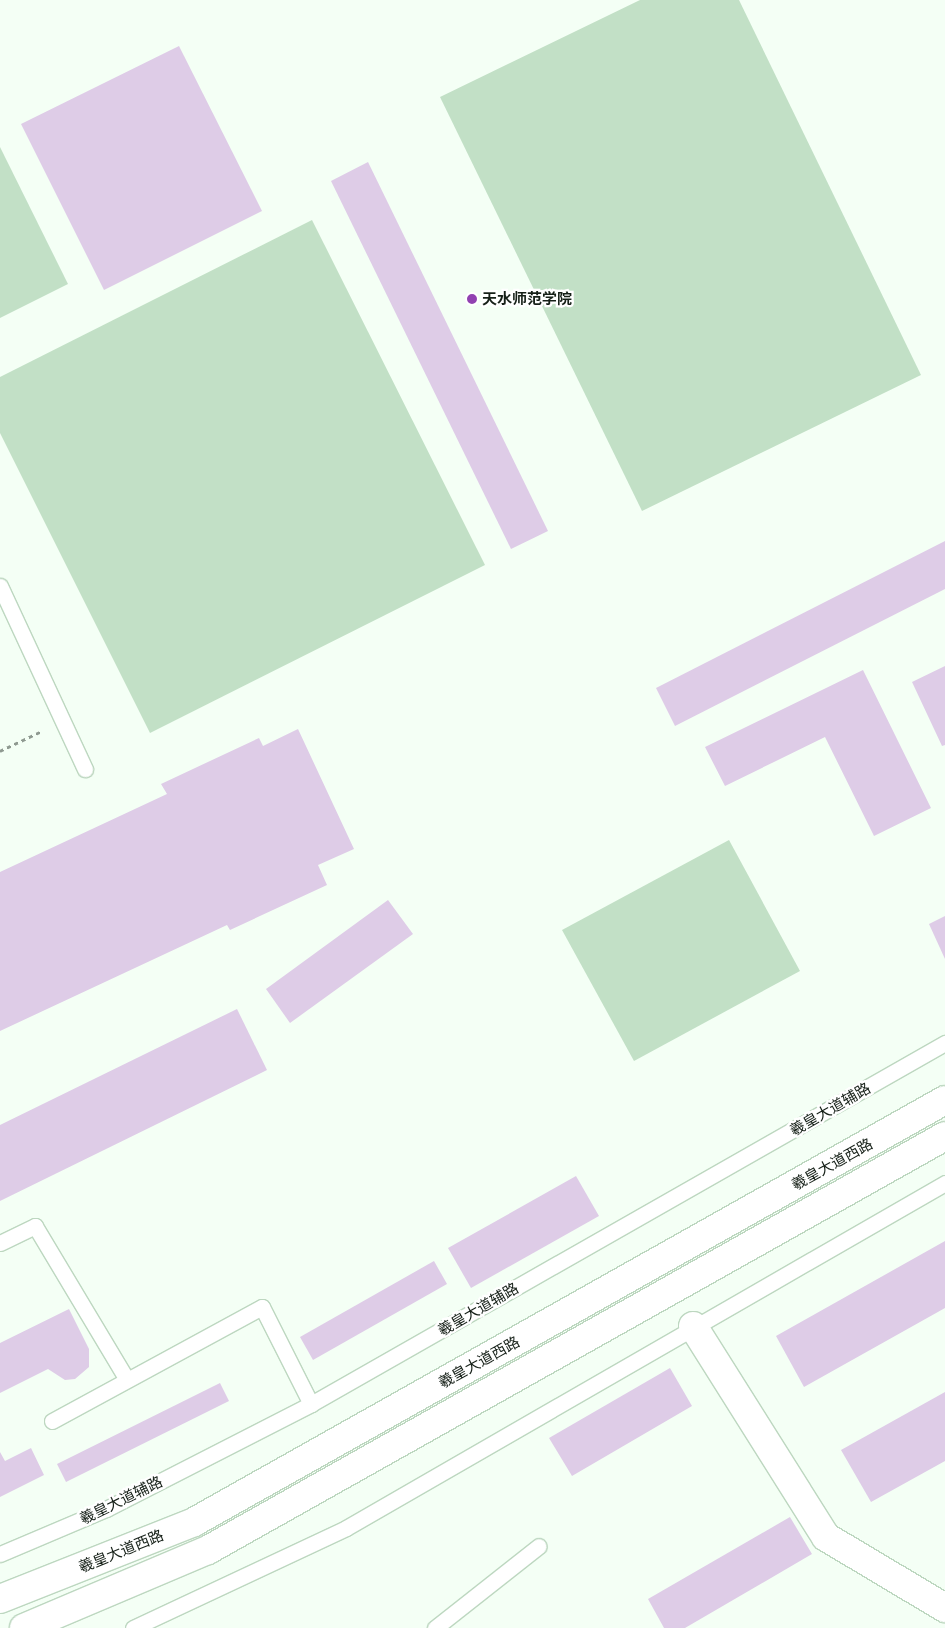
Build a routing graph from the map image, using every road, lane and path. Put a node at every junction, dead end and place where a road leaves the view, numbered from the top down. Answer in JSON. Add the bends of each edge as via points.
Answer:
{"nodes":[{"id":1,"x":0,"y":586,"type":"edge"},
{"id":2,"x":63,"y":721,"type":"junction"},
{"id":3,"x":0,"y":750,"type":"edge"},
{"id":4,"x":86,"y":769,"type":"dead end"},
{"id":5,"x":945,"y":1043,"type":"edge"},
{"id":6,"x":945,"y":1100,"type":"edge"},
{"id":7,"x":945,"y":1136,"type":"edge"},
{"id":8,"x":945,"y":1183,"type":"edge"},
{"id":9,"x":0,"y":1243,"type":"edge"},
{"id":10,"x":693,"y":1326,"type":"junction"},
{"id":11,"x":127,"y":1380,"type":"junction"},
{"id":12,"x":311,"y":1404,"type":"junction"},
{"id":13,"x":52,"y":1421,"type":"dead end"},
{"id":14,"x":539,"y":1546,"type":"dead end"},
{"id":15,"x":0,"y":1554,"type":"edge"},
{"id":16,"x":0,"y":1599,"type":"edge"},
{"id":17,"x":945,"y":1608,"type":"edge"},
{"id":18,"x":24,"y":1628,"type":"edge"},
{"id":19,"x":132,"y":1628,"type":"edge"},
{"id":20,"x":435,"y":1628,"type":"edge"}],
"edges":[{"from":1,"to":2,"type":"lane"},
{"from":2,"to":3,"type":"path"},
{"from":2,"to":4,"type":"lane"},
{"from":5,"to":12,"type":"lane","name":"羲皇大道辅路"},
{"from":6,"to":16,"type":"main road","name":"羲皇大道西路","via":[[194,1522]]},
{"from":7,"to":18,"type":"main road","name":"羲皇大道西路","via":[[208,1550]]},
{"from":8,"to":10,"type":"lane"},
{"from":9,"to":11,"type":"lane","via":[[35,1226]]},
{"from":10,"to":17,"type":"main road","via":[[826,1537]]},
{"from":10,"to":19,"type":"lane","via":[[346,1528]]},
{"from":11,"to":12,"type":"lane","via":[[262,1307]]},
{"from":11,"to":13,"type":"lane"},
{"from":12,"to":15,"type":"lane","name":"羲皇大道辅路","via":[[106,1509]]},
{"from":14,"to":20,"type":"lane"}]}
